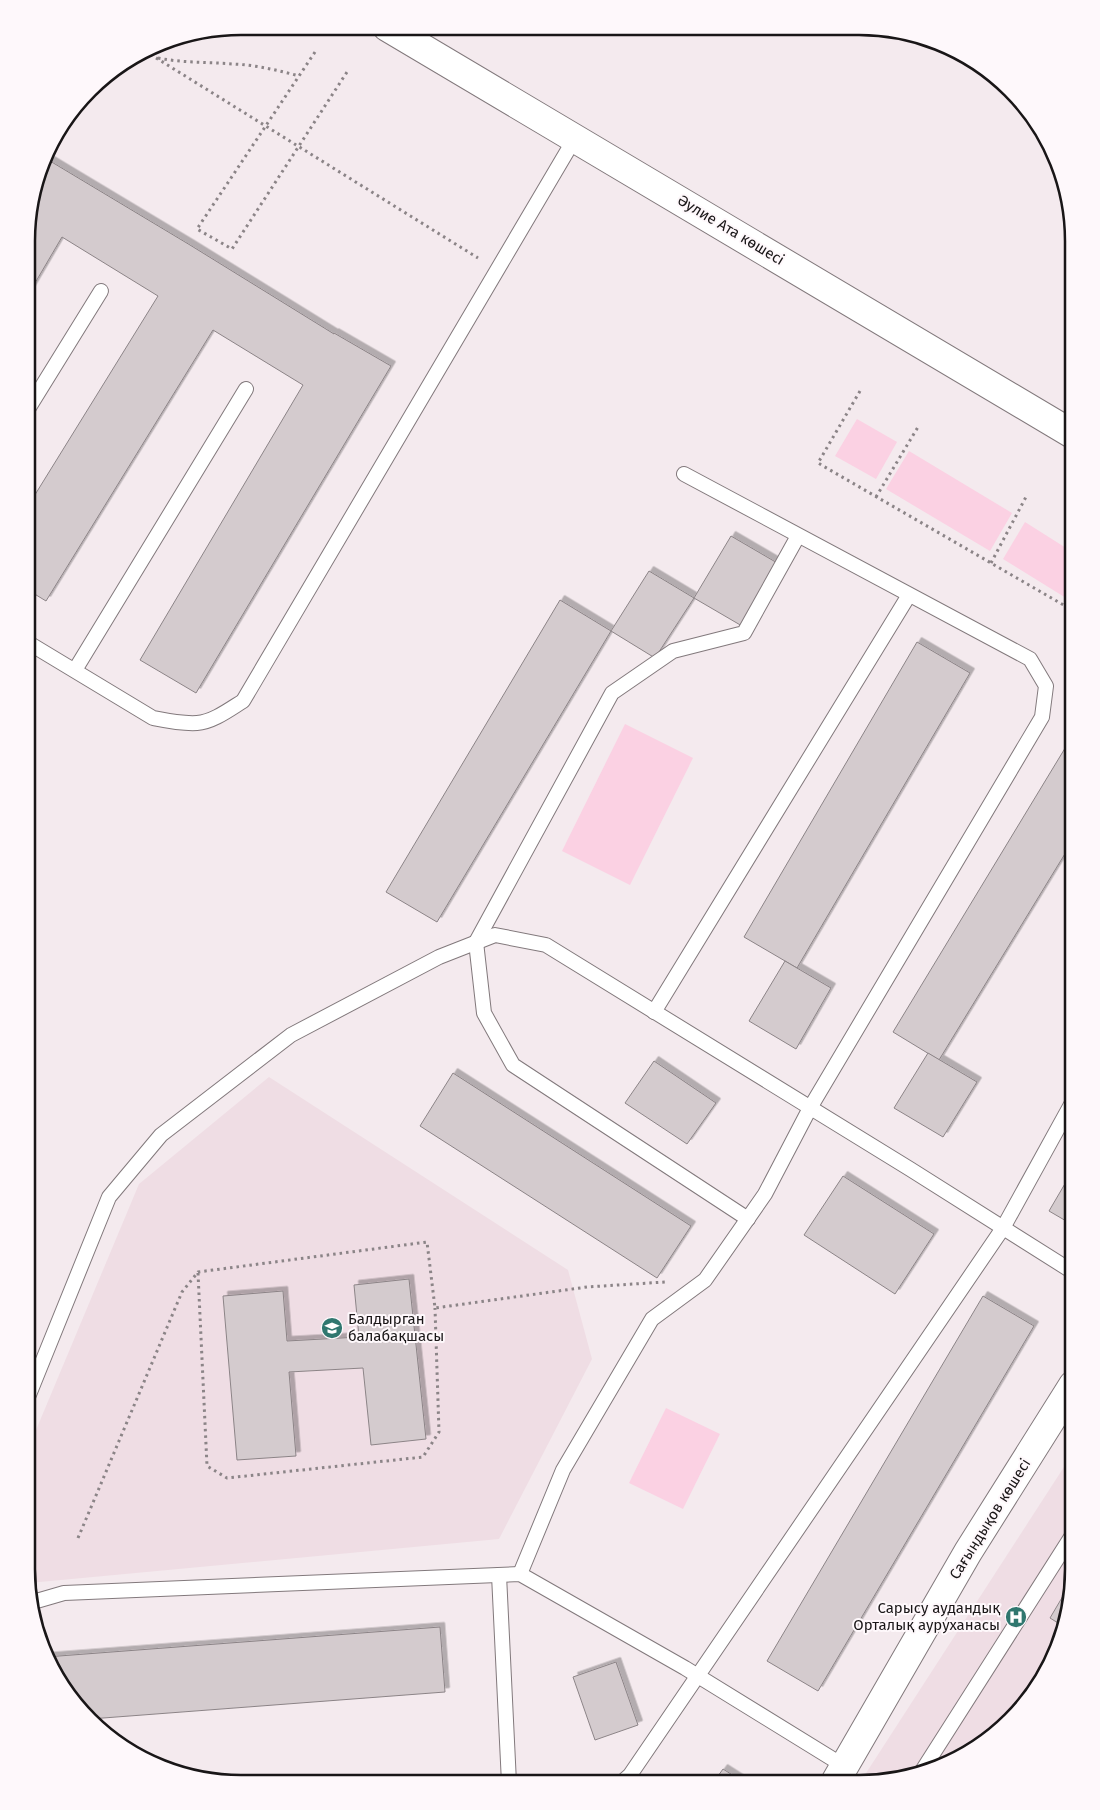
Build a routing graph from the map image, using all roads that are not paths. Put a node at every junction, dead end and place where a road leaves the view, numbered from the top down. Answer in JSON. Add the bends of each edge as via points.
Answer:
{"nodes":[{"id":1,"x":401,"y":35,"type":"edge"},
{"id":2,"x":575,"y":138,"type":"junction"},
{"id":3,"x":101,"y":291,"type":"dead end"},
{"id":4,"x":246,"y":389,"type":"dead end"},
{"id":5,"x":35,"y":398,"type":"edge"},
{"id":6,"x":1065,"y":430,"type":"edge"},
{"id":7,"x":684,"y":474,"type":"dead end"},
{"id":8,"x":798,"y":536,"type":"junction"},
{"id":9,"x":909,"y":595,"type":"junction"},
{"id":10,"x":35,"y":646,"type":"edge"},
{"id":11,"x":75,"y":670,"type":"junction"},
{"id":12,"x":476,"y":942,"type":"junction"},
{"id":13,"x":654,"y":1012,"type":"junction"},
{"id":14,"x":810,"y":1108,"type":"junction"},
{"id":15,"x":1065,"y":1118,"type":"edge"},
{"id":16,"x":748,"y":1219,"type":"junction"},
{"id":17,"x":1003,"y":1228,"type":"junction"},
{"id":18,"x":1065,"y":1267,"type":"edge"},
{"id":19,"x":35,"y":1380,"type":"edge"},
{"id":20,"x":1065,"y":1398,"type":"edge"},
{"id":21,"x":1065,"y":1547,"type":"edge"},
{"id":22,"x":520,"y":1574,"type":"junction"},
{"id":23,"x":499,"y":1575,"type":"junction"},
{"id":24,"x":38,"y":1601,"type":"edge"},
{"id":25,"x":698,"y":1676,"type":"junction"},
{"id":26,"x":927,"y":1763,"type":"edge"},
{"id":27,"x":509,"y":1775,"type":"edge"},
{"id":28,"x":630,"y":1775,"type":"edge"},
{"id":29,"x":839,"y":1775,"type":"edge"}],
"edges":[{"from":1,"to":2,"type":"main road","name":"Әулие Ата көшесі"},
{"from":2,"to":6,"type":"main road","name":"Әулие Ата көшесі"},
{"from":2,"to":11,"type":"lane","via":[[243,701],[199,723],[154,718]]},
{"from":3,"to":5,"type":"lane"},
{"from":4,"to":11,"type":"lane"},
{"from":7,"to":8,"type":"lane"},
{"from":8,"to":9,"type":"lane"},
{"from":8,"to":12,"type":"lane","via":[[744,633],[673,650],[612,693]]},
{"from":9,"to":13,"type":"lane"},
{"from":9,"to":14,"type":"lane","via":[[1030,659],[1046,686],[1042,717]]},
{"from":10,"to":11,"type":"lane"},
{"from":12,"to":13,"type":"lane","via":[[496,935],[546,945]]},
{"from":12,"to":16,"type":"lane","via":[[484,1013],[513,1065]]},
{"from":12,"to":19,"type":"lane","via":[[439,957],[291,1035],[161,1134],[109,1196]]},
{"from":13,"to":14,"type":"lane"},
{"from":14,"to":16,"type":"lane","via":[[766,1194]]},
{"from":14,"to":17,"type":"lane"},
{"from":15,"to":17,"type":"lane"},
{"from":16,"to":22,"type":"lane","via":[[705,1280],[652,1319],[563,1470]]},
{"from":17,"to":18,"type":"lane"},
{"from":17,"to":25,"type":"lane"},
{"from":20,"to":29,"type":"main road","name":"Сағындықов көшесі","via":[[968,1552]]},
{"from":21,"to":26,"type":"lane"},
{"from":22,"to":23,"type":"lane"},
{"from":22,"to":25,"type":"lane"},
{"from":23,"to":24,"type":"lane","via":[[64,1593]]},
{"from":23,"to":27,"type":"lane"},
{"from":25,"to":28,"type":"lane"},
{"from":25,"to":29,"type":"lane"}]}
